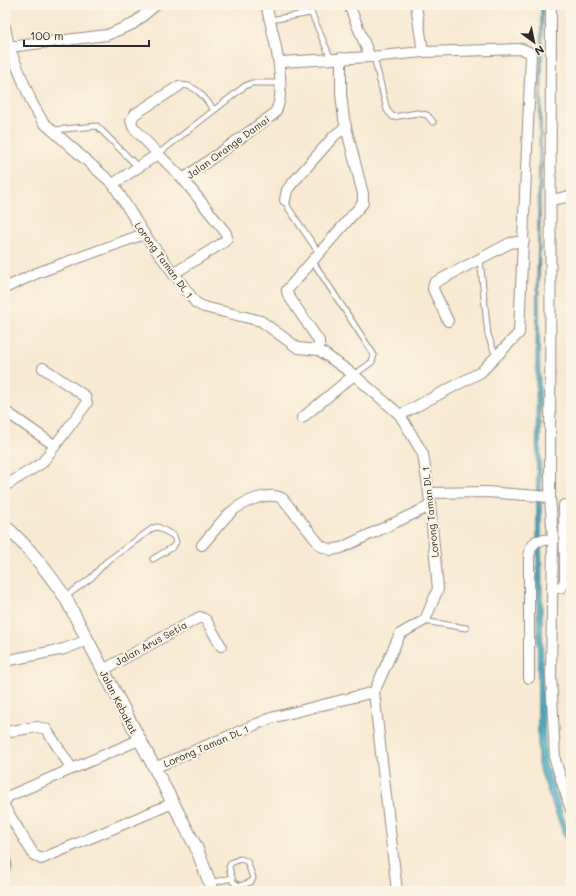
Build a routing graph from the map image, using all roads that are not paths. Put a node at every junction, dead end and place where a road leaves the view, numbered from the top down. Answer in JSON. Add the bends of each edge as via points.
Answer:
{"nodes":[{"id":1,"x":156,"y":5,"type":"edge"},
{"id":2,"x":266,"y":5,"type":"edge"},
{"id":3,"x":308,"y":5,"type":"edge"},
{"id":4,"x":349,"y":5,"type":"edge"},
{"id":5,"x":416,"y":5,"type":"edge"},
{"id":6,"x":551,"y":5,"type":"edge"},
{"id":7,"x":311,"y":13,"type":"junction"},
{"id":8,"x":270,"y":20,"type":"junction"},
{"id":9,"x":5,"y":27,"type":"edge"},
{"id":10,"x":9,"y":47,"type":"junction"},
{"id":11,"x":423,"y":52,"type":"junction"},
{"id":12,"x":372,"y":57,"type":"junction"},
{"id":13,"x":336,"y":59,"type":"junction"},
{"id":14,"x":280,"y":62,"type":"junction"},
{"id":15,"x":279,"y":83,"type":"junction"},
{"id":16,"x":180,"y":86,"type":"joint"},
{"id":17,"x":214,"y":110,"type":"junction"},
{"id":18,"x":433,"y":122,"type":"dead end"},
{"id":19,"x":346,"y":127,"type":"junction"},
{"id":20,"x":51,"y":130,"type":"junction"},
{"id":21,"x":158,"y":154,"type":"junction"},
{"id":22,"x":138,"y":167,"type":"junction"},
{"id":23,"x":183,"y":178,"type":"junction"},
{"id":24,"x":113,"y":184,"type":"junction"},
{"id":25,"x":571,"y":196,"type":"edge"},
{"id":26,"x":285,"y":200,"type":"joint"},
{"id":27,"x":551,"y":200,"type":"junction"},
{"id":28,"x":144,"y":234,"type":"junction"},
{"id":29,"x":524,"y":241,"type":"junction"},
{"id":30,"x":316,"y":256,"type":"junction"},
{"id":31,"x":480,"y":259,"type":"junction"},
{"id":32,"x":173,"y":274,"type":"junction"},
{"id":33,"x":5,"y":288,"type":"edge"},
{"id":34,"x":448,"y":321,"type":"dead end"},
{"id":35,"x":319,"y":350,"type":"junction"},
{"id":36,"x":497,"y":356,"type":"junction"},
{"id":37,"x":43,"y":368,"type":"dead end"},
{"id":38,"x":354,"y":375,"type":"junction"},
{"id":39,"x":5,"y":411,"type":"edge"},
{"id":40,"x":400,"y":415,"type":"junction"},
{"id":41,"x":302,"y":418,"type":"dead end"},
{"id":42,"x":54,"y":445,"type":"junction"},
{"id":43,"x":5,"y":486,"type":"edge"},
{"id":44,"x":429,"y":492,"type":"junction"},
{"id":45,"x":548,"y":500,"type":"junction"},
{"id":46,"x":568,"y":505,"type":"edge"},
{"id":47,"x":430,"y":506,"type":"junction"},
{"id":48,"x":5,"y":526,"type":"edge"},
{"id":49,"x":551,"y":538,"type":"junction"},
{"id":50,"x":202,"y":545,"type":"dead end"},
{"id":51,"x":553,"y":552,"type":"junction"},
{"id":52,"x":565,"y":552,"type":"junction"},
{"id":53,"x":153,"y":559,"type":"dead end"},
{"id":54,"x":552,"y":589,"type":"junction"},
{"id":55,"x":66,"y":597,"type":"junction"},
{"id":56,"x":424,"y":621,"type":"junction"},
{"id":57,"x":466,"y":628,"type":"dead end"},
{"id":58,"x":88,"y":640,"type":"junction"},
{"id":59,"x":221,"y":646,"type":"dead end"},
{"id":60,"x":5,"y":661,"type":"edge"},
{"id":61,"x":103,"y":670,"type":"junction"},
{"id":62,"x":529,"y":678,"type":"dead end"},
{"id":63,"x":374,"y":692,"type":"junction"},
{"id":64,"x":5,"y":732,"type":"edge"},
{"id":65,"x":139,"y":740,"type":"junction"},
{"id":66,"x":154,"y":768,"type":"junction"},
{"id":67,"x":72,"y":769,"type":"junction"},
{"id":68,"x":5,"y":800,"type":"edge"},
{"id":69,"x":173,"y":804,"type":"junction"},
{"id":70,"x":570,"y":806,"type":"edge"},
{"id":71,"x":5,"y":808,"type":"edge"},
{"id":72,"x":232,"y":878,"type":"junction"},
{"id":73,"x":211,"y":887,"type":"edge"},
{"id":74,"x":397,"y":891,"type":"edge"}],
"edges":[{"from":1,"to":10,"type":"street","via":[[133,24],[107,35]]},
{"from":2,"to":8,"type":"street","name":"Jalan Orange Damai"},
{"from":3,"to":7,"type":"lane"},
{"from":4,"to":12,"type":"street"},
{"from":5,"to":11,"type":"street"},
{"from":6,"to":27,"type":"street"},
{"from":7,"to":8,"type":"lane"},
{"from":7,"to":13,"type":"lane"},
{"from":8,"to":14,"type":"street","name":"Jalan Orange Damai"},
{"from":9,"to":10,"type":"street","name":"Lorong Taman DL 1"},
{"from":10,"to":20,"type":"street","name":"Lorong Taman DL 1","via":[[37,114]]},
{"from":11,"to":12,"type":"street"},
{"from":11,"to":29,"type":"street","via":[[522,49],[531,55]]},
{"from":12,"to":13,"type":"street"},
{"from":12,"to":18,"type":"lane","via":[[387,110],[393,117],[417,113],[427,115]]},
{"from":13,"to":14,"type":"street"},
{"from":13,"to":19,"type":"street"},
{"from":14,"to":15,"type":"street","name":"Jalan Orange Damai"},
{"from":15,"to":17,"type":"lane","via":[[247,85]]},
{"from":15,"to":23,"type":"street","name":"Jalan Orange Damai","via":[[278,104],[274,114]]},
{"from":16,"to":17,"type":"lane","via":[[187,84],[192,87]]},
{"from":16,"to":21,"type":"street","name":"Jalan Orange Damai","via":[[135,114],[130,120],[133,127]]},
{"from":17,"to":21,"type":"lane"},
{"from":19,"to":26,"type":"street","via":[[290,186]]},
{"from":19,"to":30,"type":"street","via":[[363,203]]},
{"from":20,"to":22,"type":"lane","via":[[97,126]]},
{"from":20,"to":24,"type":"street","name":"Lorong Taman DL 1","via":[[69,143]]},
{"from":21,"to":22,"type":"street"},
{"from":21,"to":23,"type":"street","name":"Jalan Orange Damai"},
{"from":22,"to":24,"type":"street"},
{"from":23,"to":32,"type":"street","via":[[226,233],[227,238]]},
{"from":24,"to":28,"type":"street","name":"Lorong Taman DL 1"},
{"from":25,"to":27,"type":"street"},
{"from":26,"to":30,"type":"lane"},
{"from":27,"to":45,"type":"street"},
{"from":28,"to":32,"type":"street","name":"Lorong Taman DL 1"},
{"from":28,"to":33,"type":"street","via":[[36,273]]},
{"from":29,"to":31,"type":"street","via":[[510,243]]},
{"from":29,"to":36,"type":"street","via":[[519,331],[517,337]]},
{"from":30,"to":35,"type":"street","via":[[287,292],[319,341]]},
{"from":30,"to":38,"type":"lane","via":[[374,355],[372,362]]},
{"from":31,"to":34,"type":"street","via":[[434,283],[433,289]]},
{"from":31,"to":36,"type":"lane","via":[[488,335]]},
{"from":32,"to":35,"type":"street","name":"Lorong Taman DL 1","via":[[198,305],[261,321],[298,348]]},
{"from":35,"to":38,"type":"street","name":"Lorong Taman DL 1"},
{"from":36,"to":40,"type":"street","via":[[481,372]]},
{"from":37,"to":42,"type":"street","via":[[88,400]]},
{"from":38,"to":40,"type":"street","name":"Lorong Taman DL 1"},
{"from":38,"to":41,"type":"street"},
{"from":39,"to":42,"type":"street"},
{"from":40,"to":44,"type":"street","name":"Lorong Taman DL 1","via":[[423,456]]},
{"from":42,"to":43,"type":"street","via":[[42,462]]},
{"from":44,"to":45,"type":"street","via":[[529,496]]},
{"from":44,"to":47,"type":"street","name":"Lorong Taman DL 1"},
{"from":45,"to":46,"type":"street"},
{"from":45,"to":49,"type":"street"},
{"from":46,"to":52,"type":"street"},
{"from":47,"to":50,"type":"street","via":[[341,548],[331,550],[321,546],[283,499],[268,495],[232,511]]},
{"from":47,"to":56,"type":"street","name":"Lorong Taman DL 1","via":[[438,589]]},
{"from":48,"to":55,"type":"street","name":"Jalan Kebakat","via":[[46,569]]},
{"from":49,"to":51,"type":"street"},
{"from":49,"to":62,"type":"street","via":[[536,541],[529,556]]},
{"from":51,"to":52,"type":"street"},
{"from":51,"to":54,"type":"street"},
{"from":52,"to":54,"type":"street","via":[[564,584]]},
{"from":53,"to":55,"type":"lane","via":[[173,547],[176,542],[174,536],[158,527],[106,562],[91,578]]},
{"from":54,"to":70,"type":"street","via":[[554,760]]},
{"from":55,"to":58,"type":"street","name":"Jalan Kebakat"},
{"from":56,"to":57,"type":"lane"},
{"from":56,"to":63,"type":"street","via":[[400,634]]},
{"from":58,"to":60,"type":"street","via":[[64,649]]},
{"from":58,"to":61,"type":"street","name":"Jalan Kebakat"},
{"from":59,"to":61,"type":"street","name":"Jalan Arus Setia","via":[[206,620],[200,617]]},
{"from":61,"to":65,"type":"street","name":"Jalan Kebakat"},
{"from":63,"to":66,"type":"street","name":"Lorong Taman DL 1","via":[[271,718]]},
{"from":63,"to":74,"type":"street"},
{"from":64,"to":67,"type":"street","via":[[37,727],[46,729]]},
{"from":65,"to":66,"type":"street","name":"Jalan Kebakat"},
{"from":65,"to":67,"type":"street"},
{"from":66,"to":69,"type":"street","name":"Jalan Kebakat"},
{"from":67,"to":68,"type":"street"},
{"from":69,"to":71,"type":"street","via":[[41,859],[34,855]]},
{"from":69,"to":73,"type":"street","name":"Jalan Kebakat","via":[[196,847]]},
{"from":72,"to":72,"type":"lane","via":[[234,884],[239,886],[252,880],[245,859],[229,864]]},
{"from":72,"to":73,"type":"lane"}]}
